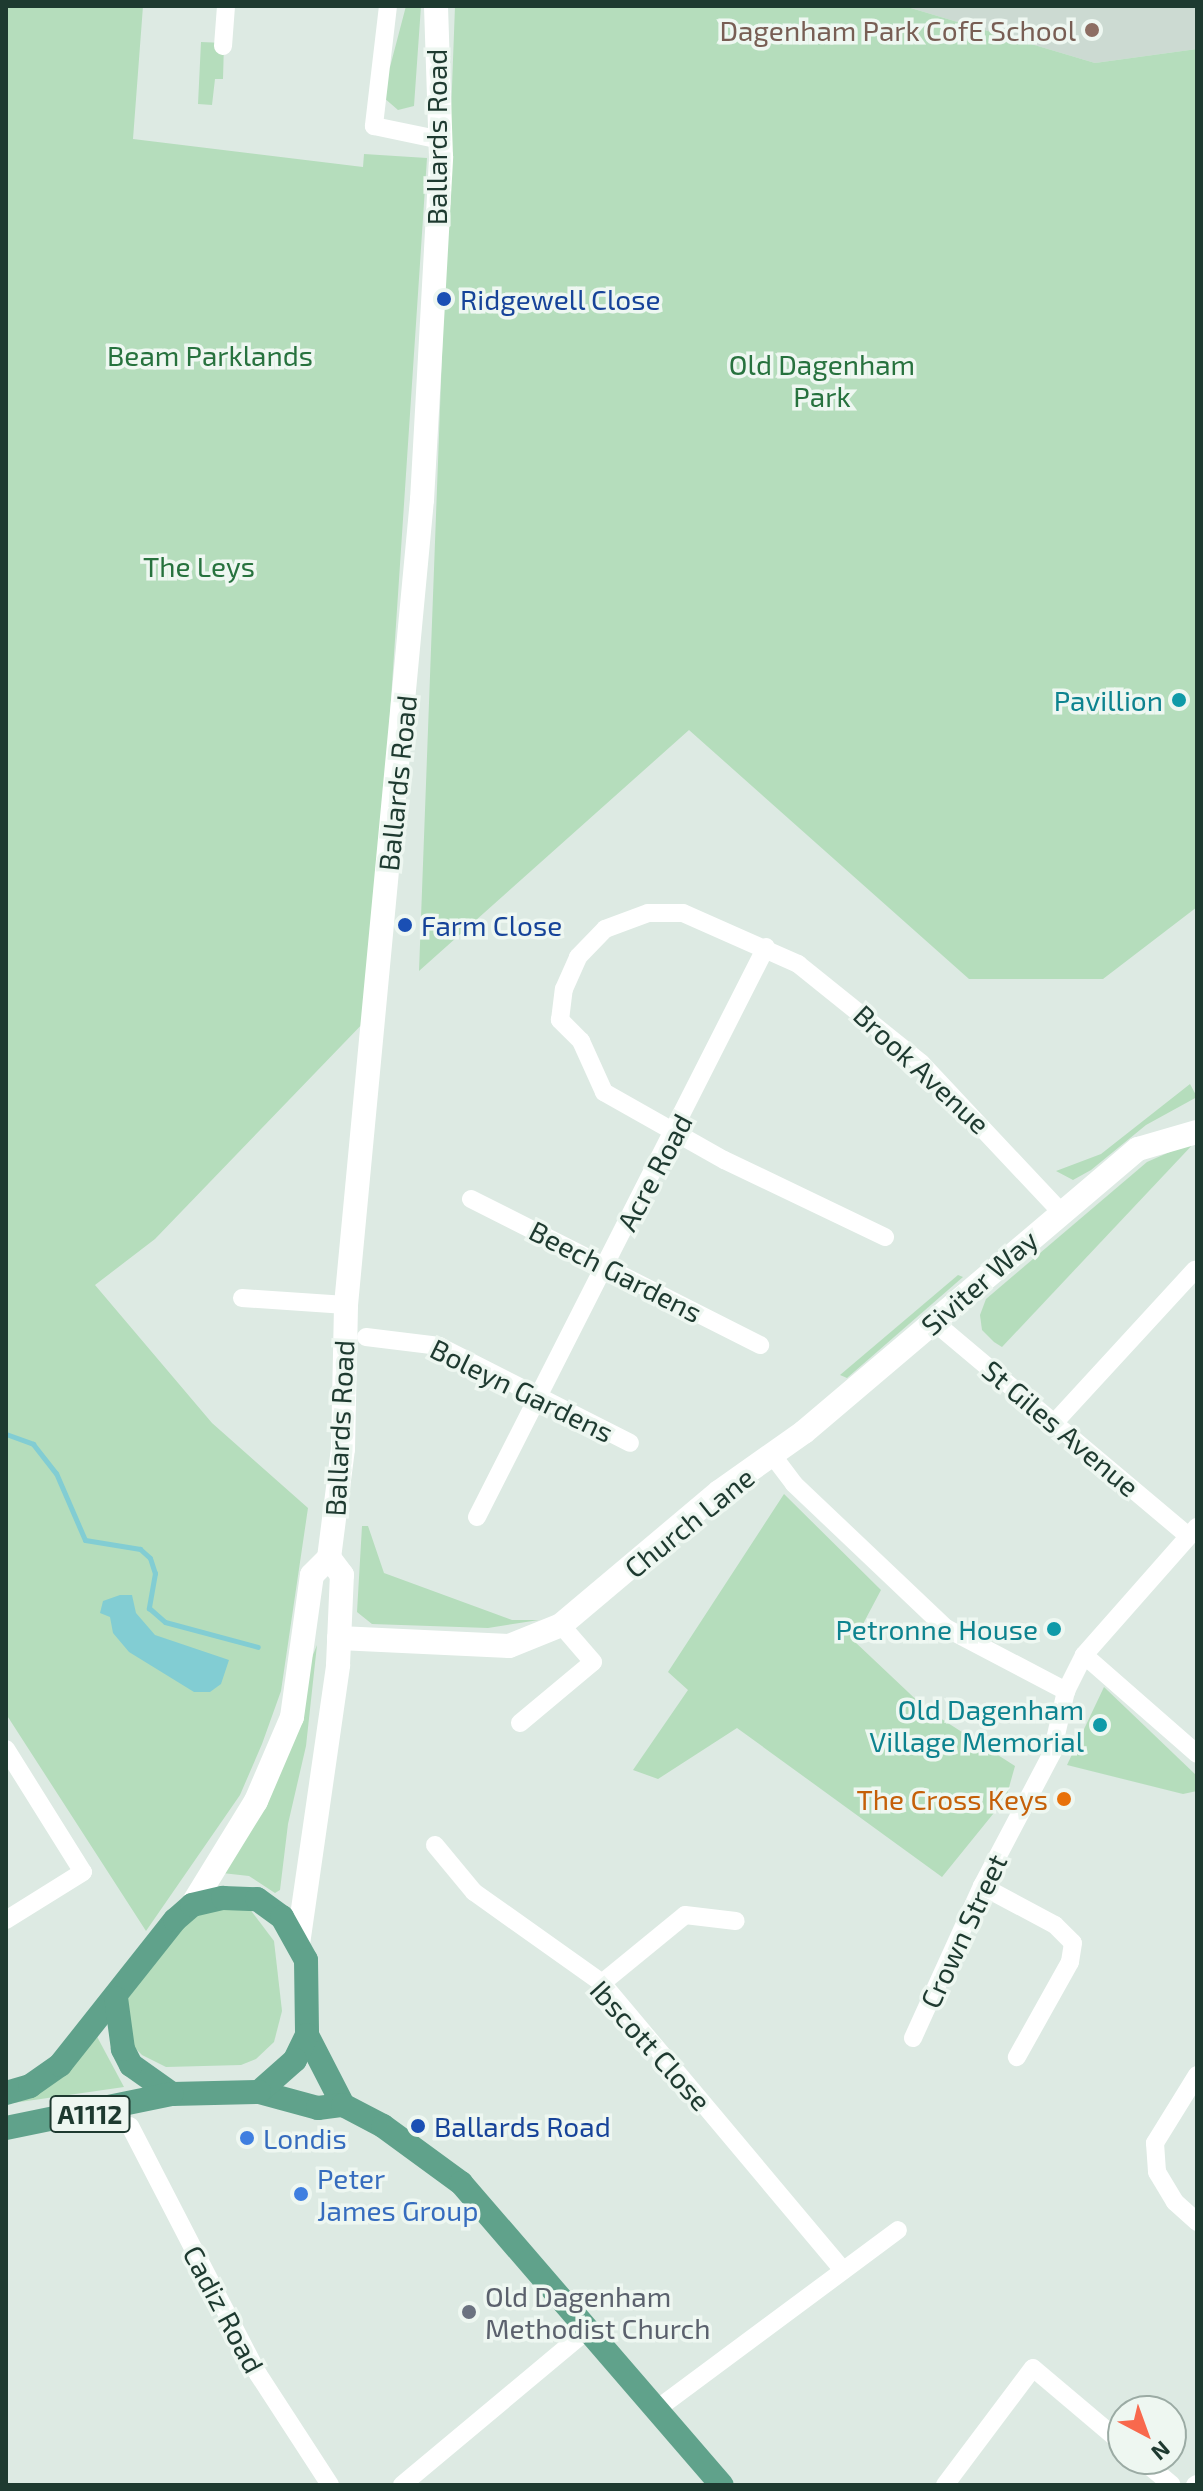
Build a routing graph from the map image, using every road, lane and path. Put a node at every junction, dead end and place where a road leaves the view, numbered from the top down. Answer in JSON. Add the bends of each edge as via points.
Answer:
{"nodes":[{"id":1,"x":226,"y":6,"type":"edge"},
{"id":2,"x":388,"y":6,"type":"edge"},
{"id":3,"x":436,"y":6,"type":"edge"},
{"id":4,"x":223,"y":46,"type":"dead end"},
{"id":5,"x":441,"y":140,"type":"junction"},
{"id":6,"x":766,"y":947,"type":"junction"},
{"id":7,"x":676,"y":1132,"type":"junction"},
{"id":8,"x":1197,"y":1132,"type":"edge"},
{"id":9,"x":471,"y":1199,"type":"dead end"},
{"id":10,"x":1061,"y":1212,"type":"junction"},
{"id":11,"x":885,"y":1237,"type":"dead end"},
{"id":12,"x":607,"y":1263,"type":"junction"},
{"id":13,"x":1195,"y":1270,"type":"edge"},
{"id":14,"x":242,"y":1298,"type":"dead end"},
{"id":15,"x":346,"y":1305,"type":"junction"},
{"id":16,"x":933,"y":1321,"type":"junction"},
{"id":17,"x":366,"y":1337,"type":"dead end"},
{"id":18,"x":760,"y":1345,"type":"dead end"},
{"id":19,"x":538,"y":1395,"type":"junction"},
{"id":20,"x":1055,"y":1422,"type":"junction"},
{"id":21,"x":630,"y":1443,"type":"dead end"},
{"id":22,"x":773,"y":1456,"type":"junction"},
{"id":23,"x":477,"y":1517,"type":"dead end"},
{"id":24,"x":1192,"y":1531,"type":"edge"},
{"id":25,"x":329,"y":1558,"type":"junction"},
{"id":26,"x":561,"y":1625,"type":"junction"},
{"id":27,"x":339,"y":1638,"type":"junction"},
{"id":28,"x":1084,"y":1655,"type":"junction"},
{"id":29,"x":299,"y":1674,"type":"junction"},
{"id":30,"x":1066,"y":1691,"type":"junction"},
{"id":31,"x":520,"y":1723,"type":"dead end"},
{"id":32,"x":6,"y":1749,"type":"edge"},
{"id":33,"x":1197,"y":1754,"type":"edge"},
{"id":34,"x":435,"y":1845,"type":"dead end"},
{"id":35,"x":982,"y":1886,"type":"junction"},
{"id":36,"x":192,"y":1905,"type":"junction"},
{"id":37,"x":6,"y":1920,"type":"edge"},
{"id":38,"x":736,"y":1921,"type":"dead end"},
{"id":39,"x":298,"y":1944,"type":"junction"},
{"id":40,"x":602,"y":1983,"type":"junction"},
{"id":41,"x":116,"y":1998,"type":"junction"},
{"id":42,"x":307,"y":2035,"type":"junction"},
{"id":43,"x":913,"y":2038,"type":"dead end"},
{"id":44,"x":1017,"y":2057,"type":"dead end"},
{"id":45,"x":1197,"y":2075,"type":"edge"},
{"id":46,"x":259,"y":2092,"type":"junction"},
{"id":47,"x":6,"y":2093,"type":"edge"},
{"id":48,"x":172,"y":2094,"type":"junction"},
{"id":49,"x":343,"y":2105,"type":"junction"},
{"id":50,"x":16,"y":2126,"type":"edge"},
{"id":51,"x":130,"y":2126,"type":"dead end"},
{"id":52,"x":6,"y":2144,"type":"edge"},
{"id":53,"x":1197,"y":2222,"type":"edge"},
{"id":54,"x":898,"y":2230,"type":"dead end"},
{"id":55,"x":843,"y":2270,"type":"junction"},
{"id":56,"x":590,"y":2328,"type":"junction"},
{"id":57,"x":657,"y":2409,"type":"junction"},
{"id":58,"x":1107,"y":2430,"type":"edge"},
{"id":59,"x":330,"y":2485,"type":"edge"},
{"id":60,"x":402,"y":2485,"type":"edge"},
{"id":61,"x":722,"y":2485,"type":"edge"},
{"id":62,"x":945,"y":2485,"type":"edge"}],
"edges":[{"from":1,"to":4,"type":"street"},
{"from":2,"to":5,"type":"street","via":[[374,126]]},
{"from":3,"to":5,"type":"main road","name":"Ballards Road"},
{"from":5,"to":15,"type":"main road","name":"Ballards Road","via":[[411,639]]},
{"from":6,"to":7,"type":"street","name":"Acre Road"},
{"from":6,"to":7,"type":"street","name":"Brook Avenue","via":[[667,911],[605,929],[578,957],[564,989],[560,1020],[581,1041],[604,1092]]},
{"from":6,"to":10,"type":"street","name":"Brook Avenue","via":[[798,964],[887,1032],[987,1127]]},
{"from":7,"to":11,"type":"street"},
{"from":7,"to":12,"type":"street","name":"Acre Road"},
{"from":8,"to":10,"type":"main road","name":"Siviter Way","via":[[1138,1149]]},
{"from":9,"to":12,"type":"street","name":"Beech Gardens"},
{"from":10,"to":16,"type":"main road","name":"Siviter Way"},
{"from":12,"to":18,"type":"street","name":"Beech Gardens"},
{"from":12,"to":19,"type":"street","name":"Acre Road"},
{"from":13,"to":20,"type":"street"},
{"from":14,"to":15,"type":"street"},
{"from":15,"to":25,"type":"main road","name":"Ballards Road","via":[[343,1449]]},
{"from":16,"to":20,"type":"street","name":"St Giles Avenue"},
{"from":16,"to":22,"type":"main road","name":"Siviter Way"},
{"from":17,"to":19,"type":"street","name":"Boleyn Gardens","via":[[439,1346]]},
{"from":19,"to":21,"type":"street","name":"Boleyn Gardens"},
{"from":19,"to":23,"type":"street","name":"Acre Road"},
{"from":20,"to":24,"type":"street","name":"St Giles Avenue"},
{"from":22,"to":26,"type":"main road","name":"Church Lane","via":[[719,1492]]},
{"from":22,"to":30,"type":"street","name":"Church Lane","via":[[794,1484],[946,1628]]},
{"from":24,"to":28,"type":"street","name":"Crown Street"},
{"from":25,"to":27,"type":"main road","name":"Ballards Road","via":[[342,1575]]},
{"from":25,"to":29,"type":"main road","name":"Ballards Road","via":[[312,1575]]},
{"from":26,"to":27,"type":"main road","name":"Church Lane","via":[[509,1646]]},
{"from":26,"to":31,"type":"street","via":[[593,1662]]},
{"from":27,"to":29,"type":"main road","via":[[317,1652]]},
{"from":27,"to":39,"type":"main road","name":"Ballards Road"},
{"from":28,"to":30,"type":"street","name":"Crown Street"},
{"from":28,"to":33,"type":"street"},
{"from":29,"to":36,"type":"main road","name":"Ballards Road","via":[[292,1717],[274,1763]]},
{"from":30,"to":35,"type":"street","name":"Crown Street","via":[[1052,1753]]},
{"from":32,"to":37,"type":"street","via":[[83,1872]]},
{"from":34,"to":40,"type":"street","name":"Ibscott Close","via":[[474,1892]]},
{"from":35,"to":43,"type":"street","name":"Crown Street"},
{"from":35,"to":44,"type":"street","via":[[1055,1925],[1073,1943],[1070,1962]]},
{"from":36,"to":39,"type":"main road","via":[[223,1898],[257,1899],[282,1917]]},
{"from":36,"to":41,"type":"main road","number":"A1112","via":[[158,1940]]},
{"from":38,"to":40,"type":"street","via":[[685,1915]]},
{"from":39,"to":42,"type":"main road","via":[[310,1994]]},
{"from":40,"to":55,"type":"street","name":"Ibscott Close"},
{"from":41,"to":47,"type":"main road","number":"A1112","via":[[60,2065],[30,2086]]},
{"from":41,"to":48,"type":"main road","number":"A1112","via":[[120,2039],[131,2065]]},
{"from":42,"to":46,"type":"main road","via":[[295,2060]]},
{"from":42,"to":49,"type":"main road"},
{"from":45,"to":53,"type":"street","via":[[1155,2143],[1157,2172],[1175,2202]]},
{"from":46,"to":48,"type":"main road","number":"A1112"},
{"from":46,"to":49,"type":"main road","number":"A1112","via":[[318,2108]]},
{"from":48,"to":50,"type":"main road","number":"A1112"},
{"from":49,"to":56,"type":"main road","number":"A1112","via":[[383,2126],[461,2183]]},
{"from":50,"to":52,"type":"street"},
{"from":51,"to":59,"type":"street","name":"Cadiz Road","via":[[258,2374]]},
{"from":54,"to":55,"type":"street"},
{"from":55,"to":57,"type":"street"},
{"from":56,"to":57,"type":"main road","number":"A1112"},
{"from":56,"to":60,"type":"street"},
{"from":57,"to":61,"type":"main road","number":"A1112"},
{"from":58,"to":62,"type":"street","via":[[1033,2368]]}]}
